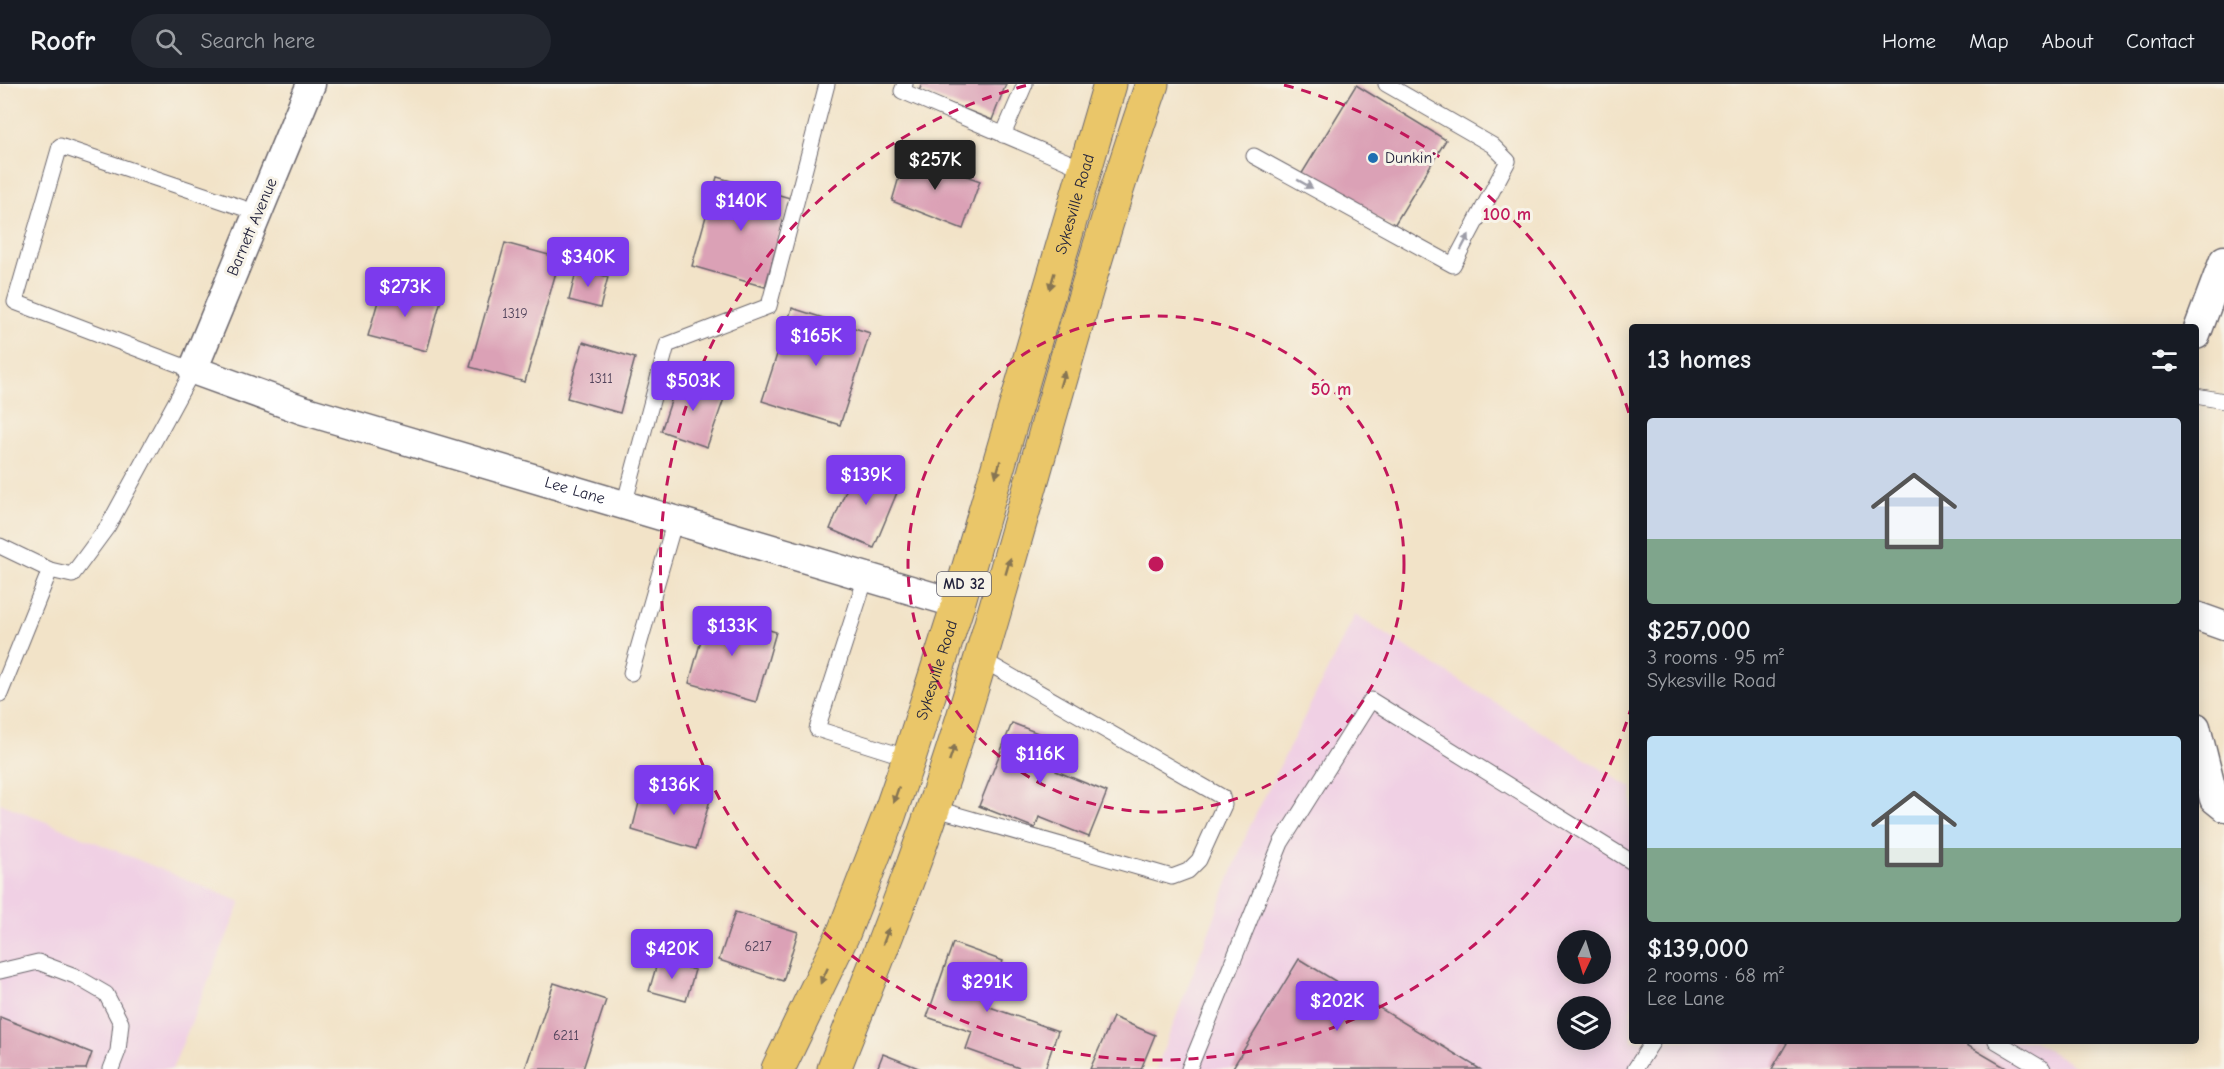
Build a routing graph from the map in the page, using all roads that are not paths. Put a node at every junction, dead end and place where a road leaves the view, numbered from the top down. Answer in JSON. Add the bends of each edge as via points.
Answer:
{"nodes":[{"id":1,"x":311,"y":84,"type":"edge"},
{"id":2,"x":827,"y":84,"type":"edge"},
{"id":3,"x":905,"y":84,"type":"edge"},
{"id":4,"x":1025,"y":84,"type":"edge"},
{"id":5,"x":1110,"y":84,"type":"edge"},
{"id":6,"x":1152,"y":84,"type":"edge"},
{"id":7,"x":1386,"y":84,"type":"edge"},
{"id":8,"x":1003,"y":135,"type":"junction"},
{"id":9,"x":1254,"y":156,"type":"dead end"},
{"id":10,"x":1084,"y":169,"type":"junction"},
{"id":11,"x":258,"y":213,"type":"junction"},
{"id":12,"x":2224,"y":260,"type":"edge"},
{"id":13,"x":2199,"y":327,"type":"edge"},
{"id":14,"x":193,"y":370,"type":"junction"},
{"id":15,"x":2199,"y":397,"type":"edge"},
{"id":16,"x":2224,"y":401,"type":"edge"},
{"id":17,"x":624,"y":505,"type":"junction"},
{"id":18,"x":675,"y":520,"type":"junction"},
{"id":19,"x":0,"y":546,"type":"edge"},
{"id":20,"x":50,"y":570,"type":"junction"},
{"id":21,"x":866,"y":577,"type":"junction"},
{"id":22,"x":958,"y":604,"type":"junction"},
{"id":23,"x":2199,"y":617,"type":"edge"},
{"id":24,"x":2224,"y":626,"type":"edge"},
{"id":25,"x":981,"y":658,"type":"junction"},
{"id":26,"x":631,"y":673,"type":"dead end"},
{"id":27,"x":0,"y":694,"type":"edge"},
{"id":28,"x":2199,"y":739,"type":"edge"},
{"id":29,"x":909,"y":758,"type":"junction"},
{"id":30,"x":2224,"y":807,"type":"edge"},
{"id":31,"x":933,"y":808,"type":"junction"},
{"id":32,"x":1629,"y":860,"type":"edge"},
{"id":33,"x":0,"y":971,"type":"edge"},
{"id":34,"x":1651,"y":1044,"type":"edge"},
{"id":35,"x":2001,"y":1044,"type":"edge"},
{"id":36,"x":111,"y":1069,"type":"edge"},
{"id":37,"x":778,"y":1069,"type":"edge"},
{"id":38,"x":834,"y":1069,"type":"edge"},
{"id":39,"x":1189,"y":1069,"type":"edge"},
{"id":40,"x":1635,"y":1069,"type":"edge"},
{"id":41,"x":2043,"y":1069,"type":"edge"}],
"edges":[{"from":1,"to":11,"type":"street","name":"Barnett Avenue"},
{"from":2,"to":17,"type":"lane","via":[[769,306],[667,345]]},
{"from":3,"to":8,"type":"lane","via":[[902,91]]},
{"from":4,"to":8,"type":"lane"},
{"from":5,"to":10,"type":"main road","name":"Sykesville Road","number":"MD 32"},
{"from":25,"to":6,"type":"main road","number":"MD 32","one_way":true,"via":[[1108,219]]},
{"from":9,"to":7,"type":"lane","one_way":true,"via":[[1453,265],[1508,161],[1492,145]]},
{"from":8,"to":10,"type":"lane"},
{"from":10,"to":22,"type":"main road","name":"Sykesville Road","number":"MD 32","one_way":true},
{"from":11,"to":14,"type":"street","name":"Barnett Avenue"},
{"from":11,"to":14,"type":"lane","via":[[60,146],[15,302]]},
{"from":12,"to":13,"type":"street"},
{"from":14,"to":17,"type":"street","name":"Lee Lane","via":[[303,410]]},
{"from":14,"to":20,"type":"lane","via":[[108,526],[72,575]]},
{"from":15,"to":16,"type":"lane"},
{"from":17,"to":18,"type":"street","name":"Lee Lane"},
{"from":18,"to":21,"type":"street","name":"Lee Lane"},
{"from":18,"to":26,"type":"lane"},
{"from":19,"to":20,"type":"lane"},
{"from":20,"to":27,"type":"lane"},
{"from":21,"to":22,"type":"street","name":"Lee Lane"},
{"from":21,"to":29,"type":"lane","via":[[817,729]]},
{"from":22,"to":29,"type":"main road","name":"Sykesville Road","number":"MD 32"},
{"from":23,"to":24,"type":"street"},
{"from":31,"to":25,"type":"main road","number":"MD 32","one_way":true},
{"from":25,"to":31,"type":"lane","via":[[1222,797],[1224,805],[1200,860],[1172,878]]},
{"from":28,"to":30,"type":"street","via":[[2214,800]]},
{"from":29,"to":37,"type":"main road","name":"Sykesville Road","number":"MD 32","one_way":true,"via":[[844,932]]},
{"from":38,"to":31,"type":"main road","number":"MD 32","one_way":true},
{"from":32,"to":39,"type":"lane","via":[[1371,700],[1281,843]]},
{"from":33,"to":36,"type":"lane","via":[[38,962],[75,976],[106,994],[121,1023],[118,1051]]},
{"from":34,"to":40,"type":"lane"},
{"from":35,"to":41,"type":"lane"}]}
